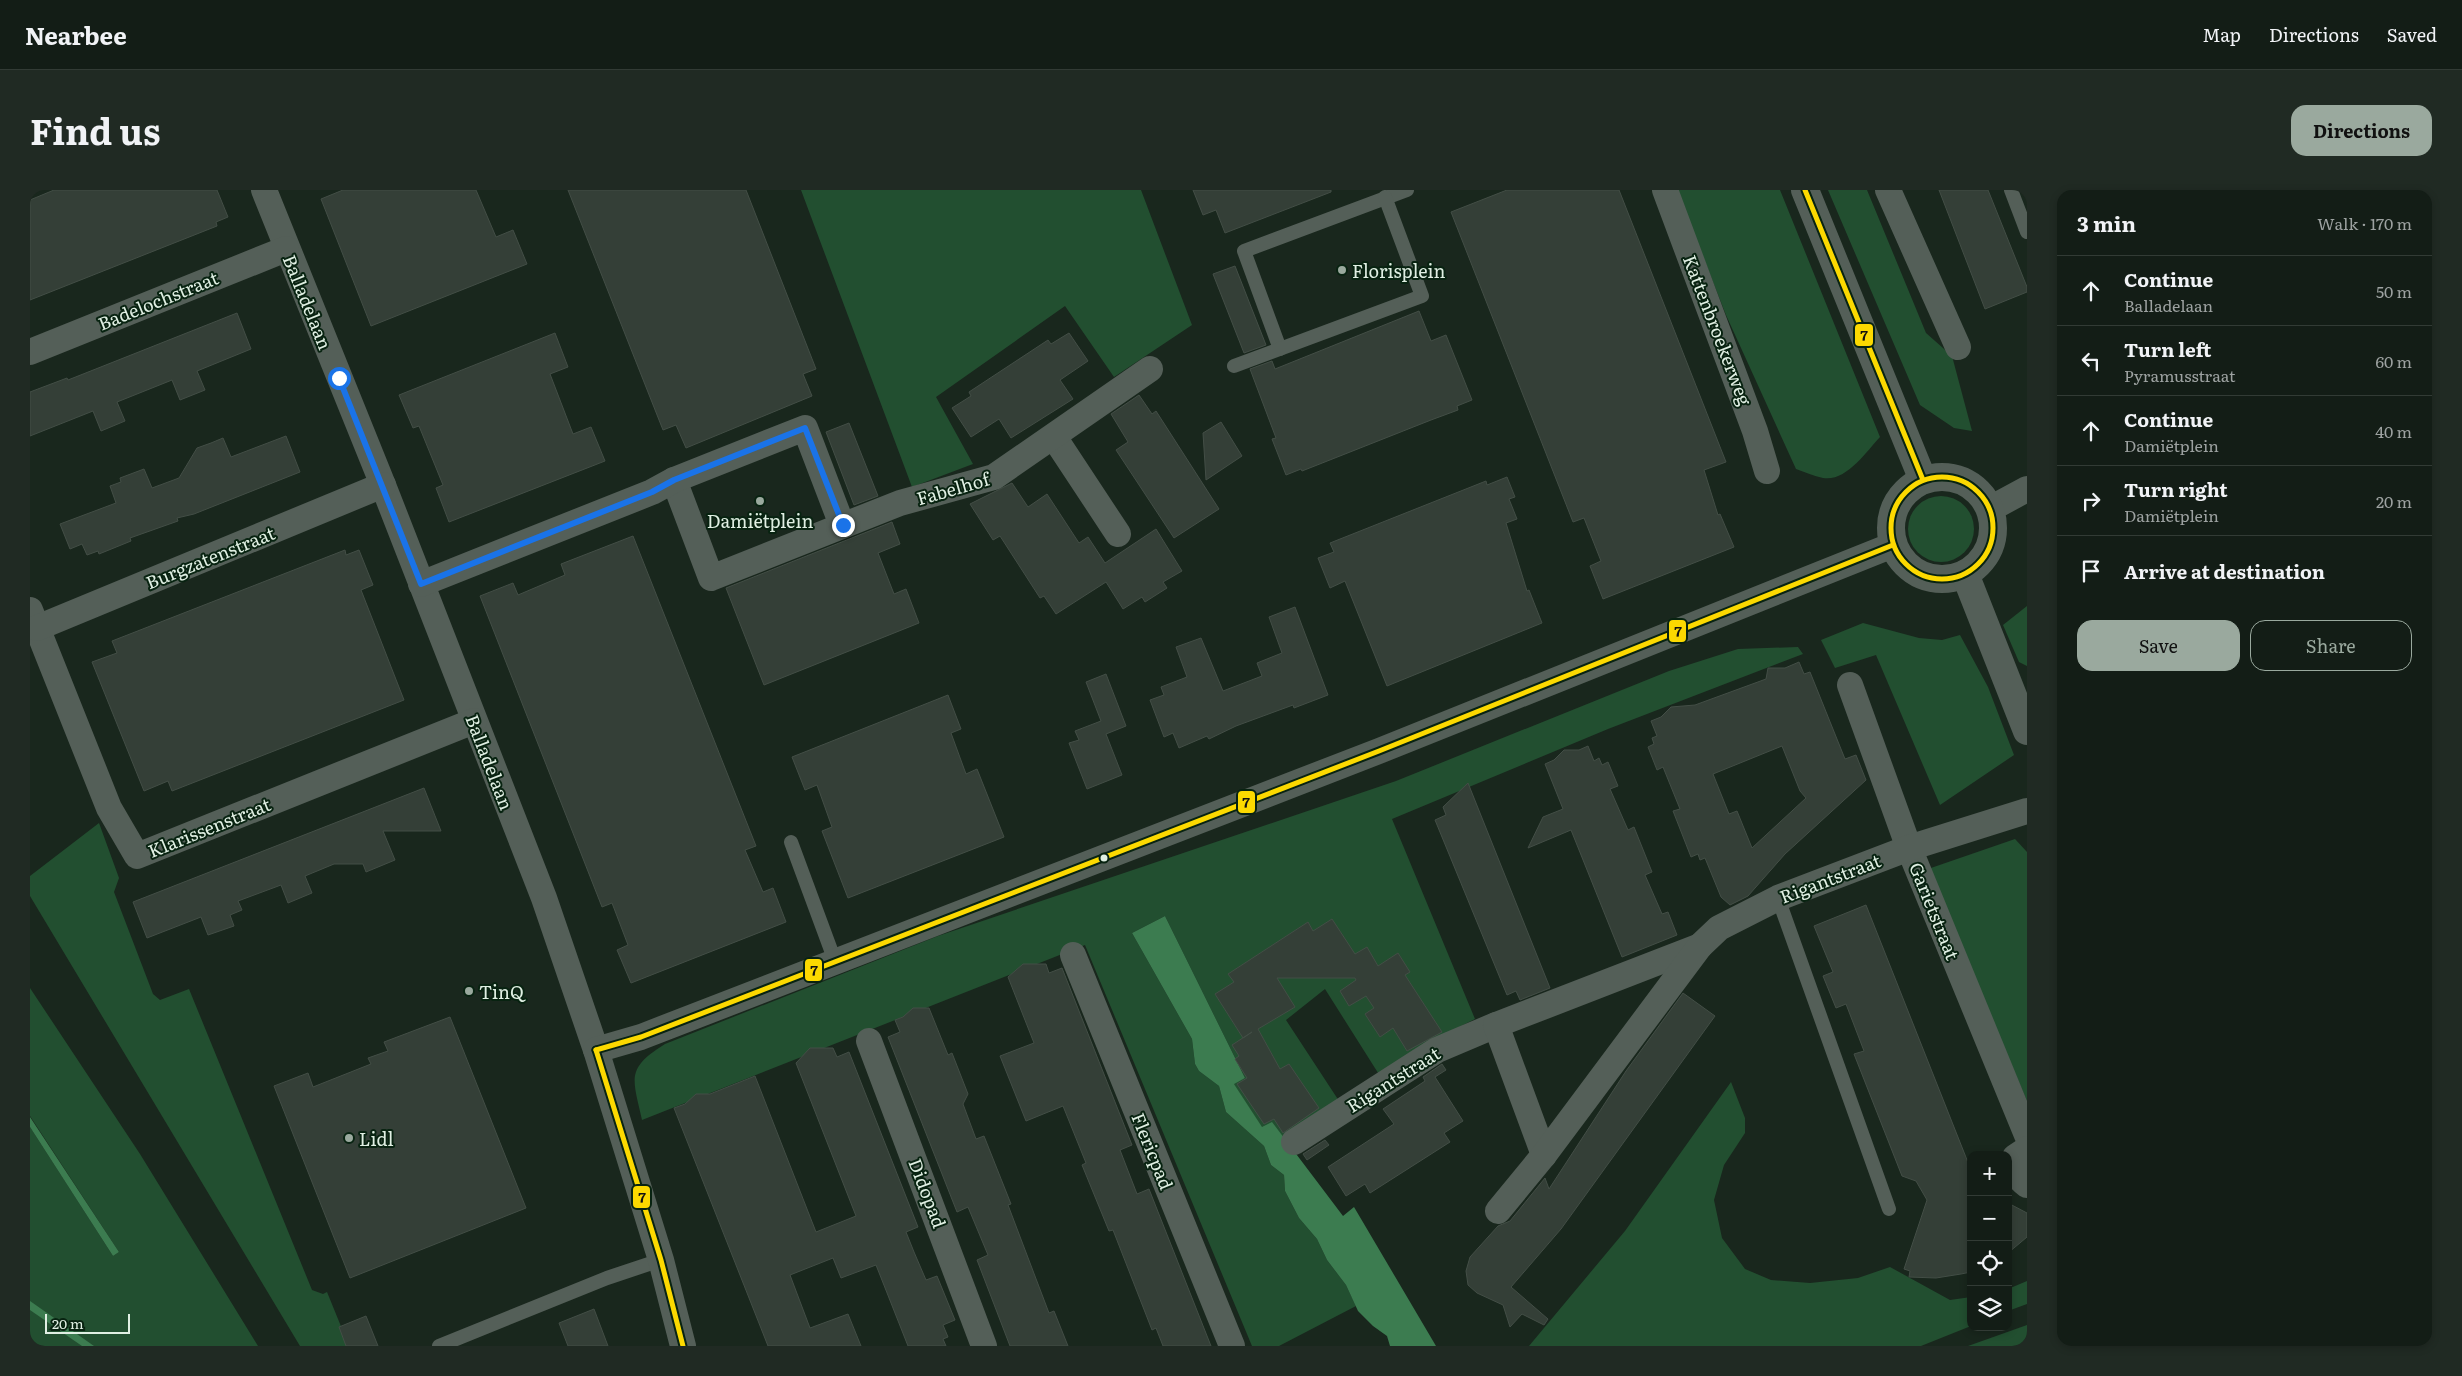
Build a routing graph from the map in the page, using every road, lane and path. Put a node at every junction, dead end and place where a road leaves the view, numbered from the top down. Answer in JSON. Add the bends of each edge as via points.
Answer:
{"nodes":[{"id":1,"x":264,"y":190,"type":"edge"},
{"id":2,"x":1407,"y":190,"type":"edge"},
{"id":3,"x":1665,"y":190,"type":"edge"},
{"id":4,"x":1805,"y":190,"type":"edge"},
{"id":5,"x":1888,"y":190,"type":"edge"},
{"id":6,"x":2011,"y":190,"type":"edge"},
{"id":7,"x":1385,"y":197,"type":"junction"},
{"id":8,"x":2027,"y":232,"type":"edge"},
{"id":9,"x":286,"y":249,"type":"junction"},
{"id":10,"x":1958,"y":347,"type":"dead end"},
{"id":11,"x":1280,"y":349,"type":"junction"},
{"id":12,"x":30,"y":352,"type":"edge"},
{"id":13,"x":1234,"y":366,"type":"dead end"},
{"id":14,"x":1150,"y":369,"type":"dead end"},
{"id":15,"x":1054,"y":436,"type":"junction"},
{"id":16,"x":1768,"y":471,"type":"dead end"},
{"id":17,"x":1923,"y":480,"type":"junction"},
{"id":18,"x":383,"y":485,"type":"junction"},
{"id":19,"x":663,"y":486,"type":"junction"},
{"id":20,"x":2027,"y":489,"type":"edge"},
{"id":21,"x":1990,"y":509,"type":"junction"},
{"id":22,"x":842,"y":525,"type":"junction"},
{"id":23,"x":1118,"y":534,"type":"dead end"},
{"id":24,"x":1893,"y":545,"type":"junction"},
{"id":25,"x":1964,"y":574,"type":"junction"},
{"id":26,"x":421,"y":584,"type":"junction"},
{"id":27,"x":34,"y":619,"type":"edge"},
{"id":28,"x":1850,"y":685,"type":"dead end"},
{"id":29,"x":474,"y":721,"type":"junction"},
{"id":30,"x":2027,"y":731,"type":"edge"},
{"id":31,"x":2027,"y":811,"type":"edge"},
{"id":32,"x":791,"y":842,"type":"dead end"},
{"id":33,"x":1909,"y":848,"type":"junction"},
{"id":34,"x":1778,"y":898,"type":"junction"},
{"id":35,"x":1700,"y":946,"type":"junction"},
{"id":36,"x":1074,"y":955,"type":"dead end"},
{"id":37,"x":836,"y":961,"type":"junction"},
{"id":38,"x":1496,"y":1025,"type":"junction"},
{"id":39,"x":870,"y":1041,"type":"dead end"},
{"id":40,"x":596,"y":1050,"type":"junction"},
{"id":41,"x":2027,"y":1135,"type":"edge"},
{"id":42,"x":1294,"y":1142,"type":"dead end"},
{"id":43,"x":2027,"y":1149,"type":"edge"},
{"id":44,"x":1544,"y":1155,"type":"junction"},
{"id":45,"x":2027,"y":1185,"type":"edge"},
{"id":46,"x":1889,"y":1209,"type":"dead end"},
{"id":47,"x":1498,"y":1211,"type":"dead end"},
{"id":48,"x":661,"y":1260,"type":"junction"},
{"id":49,"x":467,"y":1341,"type":"edge"},
{"id":50,"x":439,"y":1346,"type":"edge"},
{"id":51,"x":683,"y":1346,"type":"edge"},
{"id":52,"x":984,"y":1346,"type":"edge"},
{"id":53,"x":1232,"y":1346,"type":"edge"}],
"edges":[{"from":1,"to":9,"type":"street","name":"Balladelaan"},
{"from":2,"to":7,"type":"lane"},
{"from":3,"to":16,"type":"street","name":"Kattenbroekerweg"},
{"from":4,"to":17,"type":"street"},
{"from":5,"to":10,"type":"street"},
{"from":6,"to":8,"type":"lane"},
{"from":7,"to":11,"type":"lane","via":[[1244,252]]},
{"from":7,"to":11,"type":"lane","via":[[1422,296]]},
{"from":9,"to":12,"type":"street","name":"Badelochstraat"},
{"from":9,"to":18,"type":"street","name":"Balladelaan"},
{"from":11,"to":13,"type":"lane"},
{"from":14,"to":15,"type":"street","name":"Fabelhof"},
{"from":15,"to":22,"type":"street","name":"Fabelhof","via":[[994,477],[900,503]]},
{"from":15,"to":23,"type":"street"},
{"from":17,"to":21,"type":"street","via":[[1955,478],[1970,485]]},
{"from":17,"to":24,"type":"street","via":[[1909,488],[1892,514],[1890,530]]},
{"from":18,"to":26,"type":"street","name":"Balladelaan"},
{"from":18,"to":27,"type":"street","name":"Burgzatenstraat"},
{"from":19,"to":22,"type":"street","via":[[711,578]]},
{"from":19,"to":22,"type":"street","via":[[805,428]]},
{"from":19,"to":26,"type":"street"},
{"from":20,"to":21,"type":"street"},
{"from":21,"to":25,"type":"street","via":[[1994,528],[1990,548],[1979,564]]},
{"from":24,"to":25,"type":"street","via":[[1901,560],[1914,572],[1946,580]]},
{"from":24,"to":37,"type":"street","via":[[1378,751]]},
{"from":25,"to":30,"type":"street"},
{"from":26,"to":29,"type":"street","name":"Balladelaan"},
{"from":27,"to":29,"type":"street","name":"Klarissenstraat","via":[[109,808],[137,856]]},
{"from":28,"to":33,"type":"street","name":"Garietstraat"},
{"from":29,"to":40,"type":"street","name":"Balladelaan","via":[[544,898]]},
{"from":31,"to":33,"type":"street","name":"Rigantstraat"},
{"from":32,"to":37,"type":"lane"},
{"from":33,"to":34,"type":"street","name":"Rigantstraat"},
{"from":33,"to":41,"type":"street","name":"Garietstraat"},
{"from":34,"to":35,"type":"street","name":"Rigantstraat","via":[[1719,928]]},
{"from":34,"to":46,"type":"lane"},
{"from":35,"to":38,"type":"street","name":"Rigantstraat"},
{"from":35,"to":44,"type":"street","name":"Rigantstraat"},
{"from":36,"to":53,"type":"street","name":"Flericpad"},
{"from":37,"to":40,"type":"street","via":[[641,1037]]},
{"from":38,"to":42,"type":"street","name":"Rigantstraat","via":[[1437,1050]]},
{"from":38,"to":44,"type":"street"},
{"from":39,"to":52,"type":"street","name":"Didopad"},
{"from":40,"to":48,"type":"street","name":"Balladelaan"},
{"from":43,"to":45,"type":"street","via":[[2015,1157],[2014,1165],[2017,1176]]},
{"from":44,"to":47,"type":"street","name":"Rigantstraat"},
{"from":48,"to":49,"type":"lane","via":[[607,1278]]},
{"from":48,"to":51,"type":"street","name":"Balladelaan"},
{"from":49,"to":50,"type":"lane"}]}
